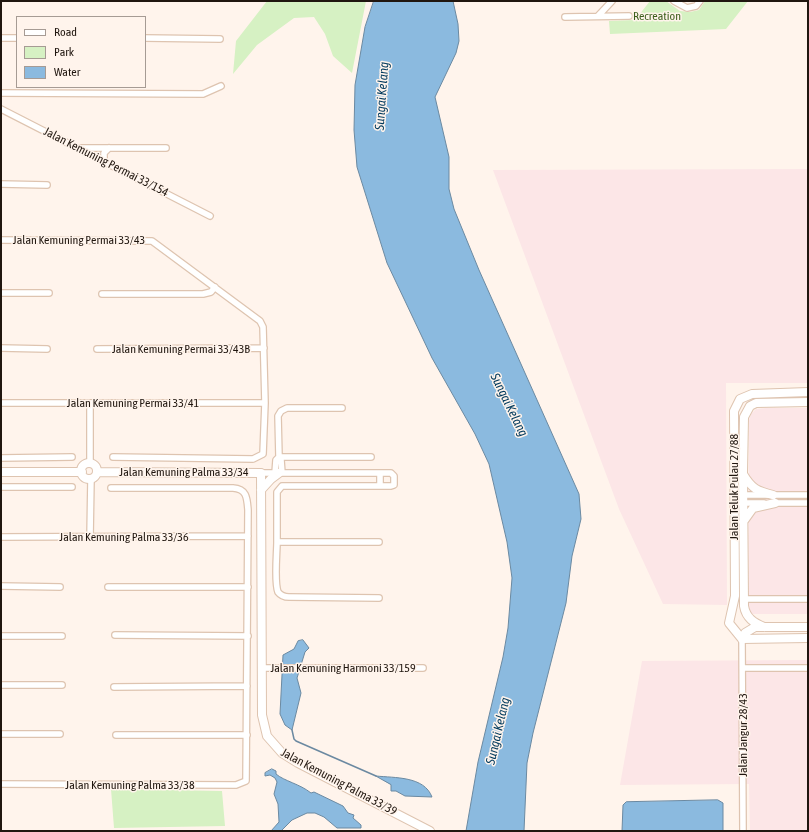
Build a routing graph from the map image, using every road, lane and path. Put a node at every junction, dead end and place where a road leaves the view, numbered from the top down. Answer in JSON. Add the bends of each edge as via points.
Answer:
{"nodes":[{"id":1,"x":612,"y":1,"type":"edge"},
{"id":2,"x":674,"y":1,"type":"edge"},
{"id":3,"x":700,"y":1,"type":"edge"},
{"id":4,"x":598,"y":16,"type":"junction"},
{"id":5,"x":629,"y":16,"type":"dead end"},
{"id":6,"x":565,"y":17,"type":"dead end"},
{"id":7,"x":1,"y":38,"type":"edge"},
{"id":8,"x":16,"y":38,"type":"edge"},
{"id":9,"x":146,"y":38,"type":"edge"},
{"id":10,"x":220,"y":39,"type":"dead end"},
{"id":11,"x":221,"y":86,"type":"dead end"},
{"id":12,"x":1,"y":94,"type":"edge"},
{"id":13,"x":1,"y":108,"type":"edge"},
{"id":14,"x":80,"y":148,"type":"junction"},
{"id":15,"x":109,"y":148,"type":"junction"},
{"id":16,"x":166,"y":148,"type":"dead end"},
{"id":17,"x":104,"y":161,"type":"junction"},
{"id":18,"x":1,"y":184,"type":"edge"},
{"id":19,"x":47,"y":185,"type":"dead end"},
{"id":20,"x":210,"y":216,"type":"dead end"},
{"id":21,"x":1,"y":240,"type":"edge"},
{"id":22,"x":215,"y":287,"type":"junction"},
{"id":23,"x":1,"y":293,"type":"edge"},
{"id":24,"x":49,"y":293,"type":"dead end"},
{"id":25,"x":102,"y":294,"type":"dead end"},
{"id":26,"x":1,"y":348,"type":"edge"},
{"id":27,"x":264,"y":348,"type":"junction"},
{"id":28,"x":47,"y":349,"type":"dead end"},
{"id":29,"x":97,"y":349,"type":"dead end"},
{"id":30,"x":808,"y":392,"type":"edge"},
{"id":31,"x":808,"y":402,"type":"edge"},
{"id":32,"x":1,"y":403,"type":"edge"},
{"id":33,"x":90,"y":403,"type":"junction"},
{"id":34,"x":265,"y":403,"type":"junction"},
{"id":35,"x":342,"y":408,"type":"dead end"},
{"id":36,"x":72,"y":457,"type":"dead end"},
{"id":37,"x":113,"y":457,"type":"dead end"},
{"id":38,"x":279,"y":457,"type":"junction"},
{"id":39,"x":371,"y":457,"type":"dead end"},
{"id":40,"x":1,"y":458,"type":"edge"},
{"id":41,"x":90,"y":464,"type":"junction"},
{"id":42,"x":1,"y":472,"type":"edge"},
{"id":43,"x":82,"y":472,"type":"junction"},
{"id":44,"x":97,"y":472,"type":"junction"},
{"id":45,"x":262,"y":473,"type":"junction"},
{"id":46,"x":279,"y":473,"type":"junction"},
{"id":47,"x":380,"y":473,"type":"junction"},
{"id":48,"x":743,"y":473,"type":"junction"},
{"id":49,"x":90,"y":479,"type":"junction"},
{"id":50,"x":380,"y":486,"type":"junction"},
{"id":51,"x":1,"y":487,"type":"edge"},
{"id":52,"x":72,"y":488,"type":"dead end"},
{"id":53,"x":111,"y":488,"type":"dead end"},
{"id":54,"x":262,"y":490,"type":"junction"},
{"id":55,"x":808,"y":495,"type":"edge"},
{"id":56,"x":739,"y":499,"type":"junction"},
{"id":57,"x":774,"y":499,"type":"junction"},
{"id":58,"x":808,"y":503,"type":"edge"},
{"id":59,"x":743,"y":522,"type":"junction"},
{"id":60,"x":248,"y":536,"type":"junction"},
{"id":61,"x":1,"y":537,"type":"edge"},
{"id":62,"x":90,"y":537,"type":"junction"},
{"id":63,"x":278,"y":542,"type":"junction"},
{"id":64,"x":379,"y":542,"type":"dead end"},
{"id":65,"x":1,"y":586,"type":"edge"},
{"id":66,"x":60,"y":587,"type":"dead end"},
{"id":67,"x":108,"y":587,"type":"dead end"},
{"id":68,"x":248,"y":587,"type":"junction"},
{"id":69,"x":379,"y":598,"type":"dead end"},
{"id":70,"x":744,"y":599,"type":"junction"},
{"id":71,"x":808,"y":599,"type":"edge"},
{"id":72,"x":262,"y":602,"type":"joint"},
{"id":73,"x":764,"y":627,"type":"junction"},
{"id":74,"x":808,"y":627,"type":"edge"},
{"id":75,"x":115,"y":635,"type":"dead end"},
{"id":76,"x":1,"y":636,"type":"edge"},
{"id":77,"x":62,"y":636,"type":"dead end"},
{"id":78,"x":248,"y":636,"type":"junction"},
{"id":79,"x":808,"y":638,"type":"edge"},
{"id":80,"x":742,"y":639,"type":"junction"},
{"id":81,"x":262,"y":668,"type":"junction"},
{"id":82,"x":423,"y":668,"type":"dead end"},
{"id":83,"x":743,"y":668,"type":"junction"},
{"id":84,"x":808,"y":668,"type":"edge"},
{"id":85,"x":62,"y":684,"type":"dead end"},
{"id":86,"x":1,"y":685,"type":"edge"},
{"id":87,"x":114,"y":686,"type":"dead end"},
{"id":88,"x":247,"y":686,"type":"junction"},
{"id":89,"x":1,"y":734,"type":"edge"},
{"id":90,"x":60,"y":734,"type":"dead end"},
{"id":91,"x":116,"y":735,"type":"dead end"},
{"id":92,"x":247,"y":735,"type":"junction"},
{"id":93,"x":1,"y":784,"type":"edge"},
{"id":94,"x":430,"y":831,"type":"edge"},
{"id":95,"x":743,"y":831,"type":"edge"}],
"edges":[{"from":1,"to":4,"type":"street"},
{"from":2,"to":3,"type":"street","via":[[687,8],[696,6]]},
{"from":4,"to":5,"type":"street"},
{"from":4,"to":6,"type":"street"},
{"from":7,"to":8,"type":"street"},
{"from":9,"to":10,"type":"street"},
{"from":11,"to":12,"type":"street","via":[[203,94]]},
{"from":13,"to":14,"type":"street","name":"Jalan Kemuning Permai 33/154"},
{"from":14,"to":15,"type":"street"},
{"from":14,"to":17,"type":"street","name":"Jalan Kemuning Permai 33/154"},
{"from":15,"to":16,"type":"street"},
{"from":15,"to":17,"type":"street","via":[[104,153]]},
{"from":17,"to":20,"type":"street","name":"Jalan Kemuning Permai 33/154"},
{"from":18,"to":19,"type":"street"},
{"from":21,"to":22,"type":"street","name":"Jalan Kemuning Permai 33/43","via":[[152,241]]},
{"from":22,"to":25,"type":"street","via":[[211,292],[204,294]]},
{"from":22,"to":27,"type":"street","name":"Jalan Kemuning Permai 33/43","via":[[260,321],[264,331]]},
{"from":23,"to":24,"type":"street"},
{"from":26,"to":28,"type":"street"},
{"from":27,"to":29,"type":"street","name":"Jalan Kemuning Permai 33/43B"},
{"from":27,"to":34,"type":"street","name":"Jalan Kemuning Permai 33/43"},
{"from":30,"to":56,"type":"street","name":"Jalan Teluk Pulau 27/88","via":[[752,394],[740,399],[734,411]]},
{"from":31,"to":48,"type":"street","name":"Jalan Teluk Pulau 27/88","via":[[763,402],[750,406],[744,417]]},
{"from":32,"to":33,"type":"street","name":"Jalan Kemuning Permai 33/41"},
{"from":33,"to":34,"type":"street","name":"Jalan Kemuning Permai 33/41"},
{"from":33,"to":41,"type":"street"},
{"from":34,"to":37,"type":"street","name":"Jalan Kemuning Permai 33/43","via":[[262,454],[253,459]]},
{"from":35,"to":38,"type":"street","via":[[287,408],[281,411],[278,416]]},
{"from":36,"to":40,"type":"street"},
{"from":38,"to":39,"type":"street"},
{"from":38,"to":46,"type":"street","via":[[276,460]]},
{"from":41,"to":43,"type":"street","via":[[84,466]]},
{"from":41,"to":44,"type":"street"},
{"from":42,"to":43,"type":"street"},
{"from":43,"to":49,"type":"street"},
{"from":44,"to":45,"type":"street","name":"Jalan Kemuning Palma 33/34"},
{"from":44,"to":49,"type":"street"},
{"from":45,"to":46,"type":"street"},
{"from":45,"to":54,"type":"street","name":"Jalan Kemuning Palma 33/34"},
{"from":46,"to":47,"type":"street"},
{"from":46,"to":54,"type":"street"},
{"from":47,"to":50,"type":"street"},
{"from":47,"to":50,"type":"street","via":[[391,473],[394,476],[393,486]]},
{"from":48,"to":56,"type":"street","name":"Jalan Teluk Pulau 27/88"},
{"from":48,"to":57,"type":"street","via":[[751,486]]},
{"from":49,"to":62,"type":"street"},
{"from":50,"to":63,"type":"street","via":[[282,486],[277,492]]},
{"from":51,"to":52,"type":"street"},
{"from":53,"to":60,"type":"street","via":[[242,490],[247,499]]},
{"from":54,"to":72,"type":"street","name":"Jalan Kemuning Palma 33/34"},
{"from":55,"to":57,"type":"street"},
{"from":56,"to":57,"type":"street"},
{"from":56,"to":59,"type":"street","name":"Jalan Teluk Pulau 27/88"},
{"from":56,"to":80,"type":"street","name":"Jalan Teluk Pulau 27/88","via":[[735,596],[729,623]]},
{"from":57,"to":58,"type":"street"},
{"from":57,"to":59,"type":"street","via":[[753,508]]},
{"from":59,"to":70,"type":"street","name":"Jalan Teluk Pulau 27/88"},
{"from":60,"to":62,"type":"street","name":"Jalan Kemuning Palma 33/36"},
{"from":60,"to":68,"type":"street"},
{"from":61,"to":62,"type":"street","name":"Jalan Kemuning Palma 33/36"},
{"from":63,"to":64,"type":"street"},
{"from":63,"to":69,"type":"street","via":[[279,592],[283,596]]},
{"from":65,"to":66,"type":"street"},
{"from":67,"to":68,"type":"street"},
{"from":68,"to":78,"type":"street"},
{"from":70,"to":71,"type":"street"},
{"from":70,"to":73,"type":"street","name":"Jalan Teluk Pulau 27/88","via":[[748,616],[756,624]]},
{"from":72,"to":81,"type":"street","name":"Jalan Kemuning Palma 33/39"},
{"from":73,"to":74,"type":"street"},
{"from":73,"to":80,"type":"street","via":[[751,628]]},
{"from":75,"to":78,"type":"street"},
{"from":76,"to":77,"type":"street"},
{"from":78,"to":88,"type":"street"},
{"from":79,"to":80,"type":"street"},
{"from":80,"to":83,"type":"street","name":"Jalan Jangur 28/43"},
{"from":81,"to":82,"type":"street","name":"Jalan Kemuning Harmoni 33/159"},
{"from":81,"to":94,"type":"street","name":"Jalan Kemuning Palma 33/39","via":[[264,729],[276,748],[298,763]]},
{"from":83,"to":84,"type":"street"},
{"from":83,"to":95,"type":"street","name":"Jalan Jangur 28/43"},
{"from":85,"to":86,"type":"street"},
{"from":87,"to":88,"type":"street"},
{"from":88,"to":92,"type":"street"},
{"from":89,"to":90,"type":"street"},
{"from":91,"to":92,"type":"street"},
{"from":92,"to":93,"type":"street","name":"Jalan Kemuning Palma 33/38","via":[[246,780],[240,785]]}]}
